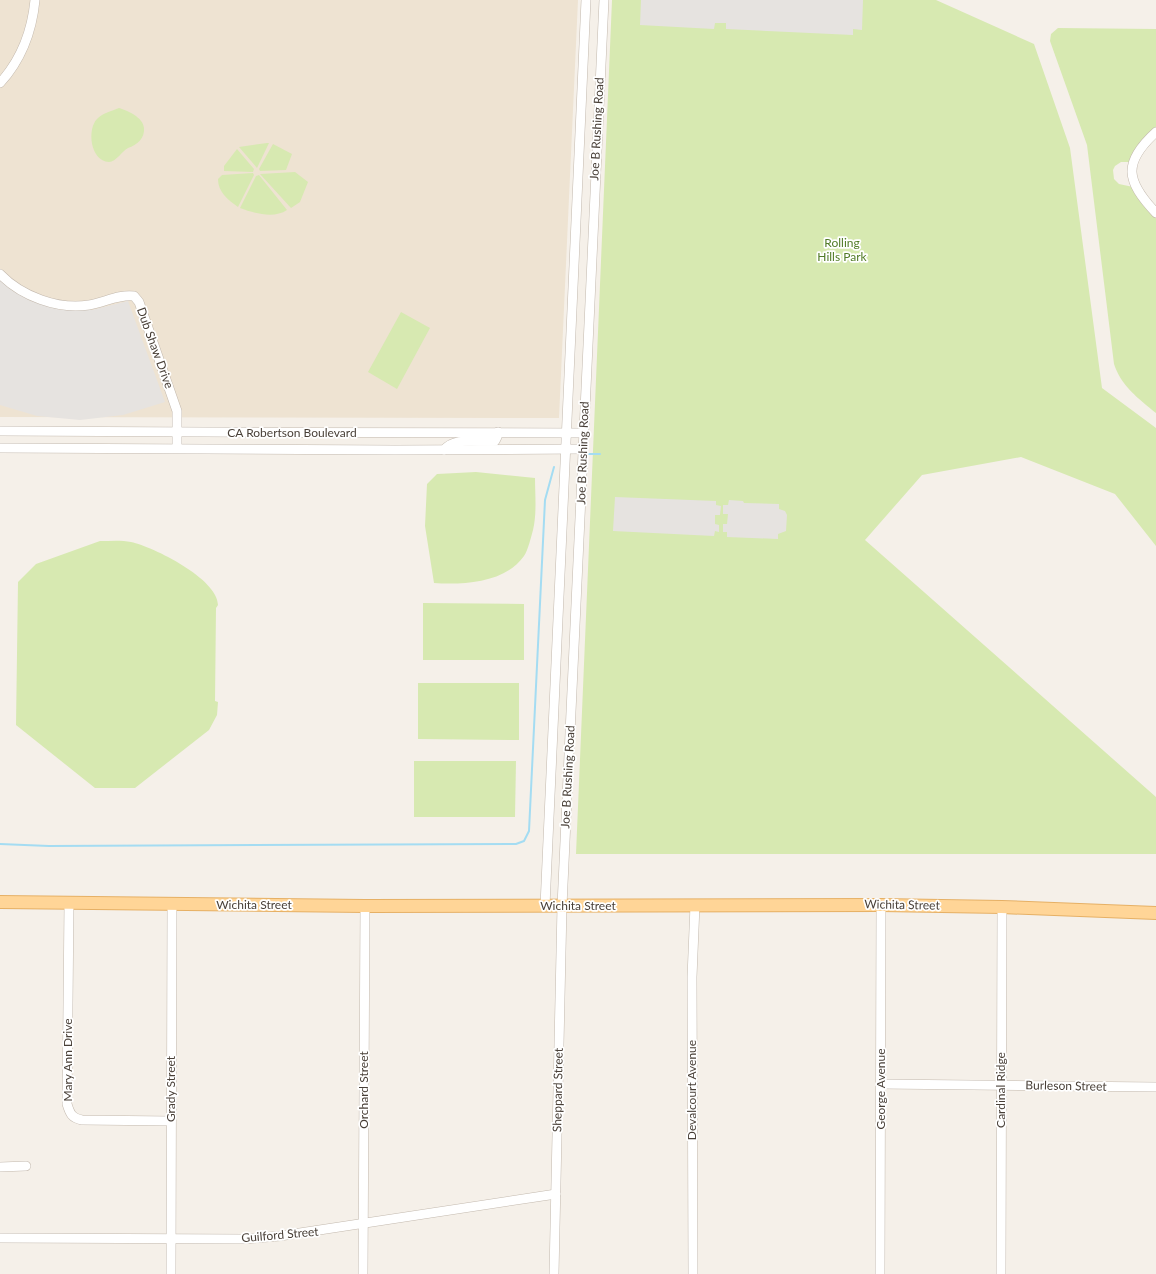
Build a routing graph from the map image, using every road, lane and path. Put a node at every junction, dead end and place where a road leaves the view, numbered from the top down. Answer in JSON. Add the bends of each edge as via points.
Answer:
{"nodes":[{"id":1,"x":35,"y":0,"type":"edge"},
{"id":2,"x":586,"y":0,"type":"edge"},
{"id":3,"x":604,"y":0,"type":"edge"},
{"id":4,"x":0,"y":83,"type":"edge"},
{"id":5,"x":582,"y":103,"type":"junction"},
{"id":6,"x":598,"y":104,"type":"junction"},
{"id":7,"x":1156,"y":132,"type":"edge"},
{"id":8,"x":1156,"y":213,"type":"edge"},
{"id":9,"x":576,"y":229,"type":"junction"},
{"id":10,"x":592,"y":231,"type":"junction"},
{"id":11,"x":0,"y":274,"type":"edge"},
{"id":12,"x":0,"y":431,"type":"edge"},
{"id":13,"x":178,"y":432,"type":"junction"},
{"id":14,"x":395,"y":432,"type":"junction"},
{"id":15,"x":498,"y":432,"type":"junction"},
{"id":16,"x":566,"y":433,"type":"junction"},
{"id":17,"x":584,"y":433,"type":"junction"},
{"id":18,"x":304,"y":434,"type":"junction"},
{"id":19,"x":0,"y":448,"type":"edge"},
{"id":20,"x":177,"y":448,"type":"junction"},
{"id":21,"x":565,"y":448,"type":"junction"},
{"id":22,"x":304,"y":449,"type":"junction"},
{"id":23,"x":583,"y":449,"type":"junction"},
{"id":24,"x":395,"y":450,"type":"junction"},
{"id":25,"x":444,"y":450,"type":"junction"},
{"id":26,"x":0,"y":902,"type":"edge"},
{"id":27,"x":69,"y":904,"type":"junction"},
{"id":28,"x":172,"y":905,"type":"junction"},
{"id":29,"x":695,"y":905,"type":"junction"},
{"id":30,"x":881,"y":905,"type":"junction"},
{"id":31,"x":365,"y":906,"type":"junction"},
{"id":32,"x":545,"y":906,"type":"junction"},
{"id":33,"x":562,"y":906,"type":"junction"},
{"id":34,"x":1002,"y":907,"type":"junction"},
{"id":35,"x":1156,"y":913,"type":"edge"},
{"id":36,"x":880,"y":1084,"type":"junction"},
{"id":37,"x":1001,"y":1085,"type":"junction"},
{"id":38,"x":1156,"y":1087,"type":"edge"},
{"id":39,"x":170,"y":1121,"type":"junction"},
{"id":40,"x":26,"y":1166,"type":"dead end"},
{"id":41,"x":0,"y":1167,"type":"edge"},
{"id":42,"x":556,"y":1194,"type":"junction"},
{"id":43,"x":363,"y":1224,"type":"junction"},
{"id":44,"x":0,"y":1238,"type":"edge"},
{"id":45,"x":170,"y":1238,"type":"junction"},
{"id":46,"x":170,"y":1274,"type":"edge"},
{"id":47,"x":363,"y":1274,"type":"edge"},
{"id":48,"x":554,"y":1274,"type":"edge"},
{"id":49,"x":693,"y":1274,"type":"edge"},
{"id":50,"x":880,"y":1274,"type":"edge"},
{"id":51,"x":1002,"y":1274,"type":"edge"}],
"edges":[{"from":1,"to":4,"type":"street","via":[[23,49],[14,66]]},
{"from":2,"to":5,"type":"street","name":"Joe B Rushing Road"},
{"from":3,"to":6,"type":"street","name":"Joe B Rushing Road"},
{"from":5,"to":6,"type":"street"},
{"from":5,"to":9,"type":"street","name":"Joe B Rushing Road"},
{"from":6,"to":10,"type":"street","name":"Joe B Rushing Road"},
{"from":7,"to":8,"type":"street","via":[[1137,153],[1130,171],[1137,190]]},
{"from":9,"to":10,"type":"street"},
{"from":9,"to":16,"type":"street","name":"Joe B Rushing Road"},
{"from":10,"to":17,"type":"street","name":"Joe B Rushing Road"},
{"from":11,"to":13,"type":"street","name":"Dub Shaw Drive","via":[[27,294],[52,303],[89,305],[125,295],[134,296],[139,302],[177,411]]},
{"from":12,"to":13,"type":"street","name":"CA Robertson Boulevard"},
{"from":13,"to":18,"type":"street","name":"CA Robertson Boulevard"},
{"from":13,"to":20,"type":"street","name":"Dub Shaw Drive"},
{"from":14,"to":15,"type":"street","name":"CA Robertson Boulevard"},
{"from":14,"to":18,"type":"street","name":"CA Robertson Boulevard"},
{"from":14,"to":24,"type":"street"},
{"from":15,"to":16,"type":"street","name":"CA Robertson Boulevard"},
{"from":15,"to":25,"type":"street","via":[[495,441],[455,441],[448,444]]},
{"from":16,"to":17,"type":"street","name":"CA Robertson Boulevard"},
{"from":16,"to":21,"type":"street","name":"Joe B Rushing Road"},
{"from":17,"to":23,"type":"street","name":"Joe B Rushing Road"},
{"from":18,"to":22,"type":"street"},
{"from":19,"to":20,"type":"street","name":"CA Robertson Boulevard"},
{"from":20,"to":22,"type":"street","name":"CA Robertson Boulevard"},
{"from":21,"to":23,"type":"street","name":"CA Robertson Boulevard"},
{"from":21,"to":25,"type":"street","name":"CA Robertson Boulevard"},
{"from":21,"to":32,"type":"street","name":"Joe B Rushing Road"},
{"from":22,"to":24,"type":"street","name":"CA Robertson Boulevard"},
{"from":23,"to":33,"type":"street","name":"Joe B Rushing Road"},
{"from":24,"to":25,"type":"street","name":"CA Robertson Boulevard"},
{"from":26,"to":27,"type":"main road","name":"Wichita Street"},
{"from":27,"to":28,"type":"main road","name":"Wichita Street"},
{"from":27,"to":39,"type":"street","name":"Mary Ann Drive","via":[[69,1113],[74,1119],[82,1120]]},
{"from":28,"to":31,"type":"main road","name":"Wichita Street"},
{"from":28,"to":39,"type":"street","name":"Grady Street"},
{"from":29,"to":30,"type":"main road","name":"Wichita Street"},
{"from":29,"to":33,"type":"main road","name":"Wichita Street"},
{"from":29,"to":49,"type":"street","name":"Devalcourt Avenue","via":[[692,977]]},
{"from":30,"to":34,"type":"main road","name":"Wichita Street"},
{"from":30,"to":36,"type":"street","name":"George Avenue"},
{"from":31,"to":32,"type":"main road","name":"Wichita Street"},
{"from":31,"to":43,"type":"street","name":"Orchard Street"},
{"from":32,"to":33,"type":"main road","name":"Wichita Street"},
{"from":33,"to":42,"type":"street","name":"Sheppard Street"},
{"from":34,"to":35,"type":"main road","name":"Wichita Street"},
{"from":34,"to":37,"type":"street","name":"Cardinal Ridge"},
{"from":36,"to":37,"type":"street","name":"Burleson Street"},
{"from":36,"to":50,"type":"street","name":"George Avenue"},
{"from":37,"to":38,"type":"street","name":"Burleson Street"},
{"from":37,"to":51,"type":"street","name":"Cardinal Ridge"},
{"from":39,"to":45,"type":"street","name":"Grady Street"},
{"from":40,"to":41,"type":"street"},
{"from":42,"to":43,"type":"street","name":"Guilford Street"},
{"from":42,"to":48,"type":"street","name":"Sheppard Street"},
{"from":43,"to":45,"type":"street","name":"Guilford Street","via":[[245,1239]]},
{"from":43,"to":47,"type":"street","name":"Orchard Street"},
{"from":44,"to":45,"type":"street","name":"Guilford Street"},
{"from":45,"to":46,"type":"street","name":"Grady Street"}]}
